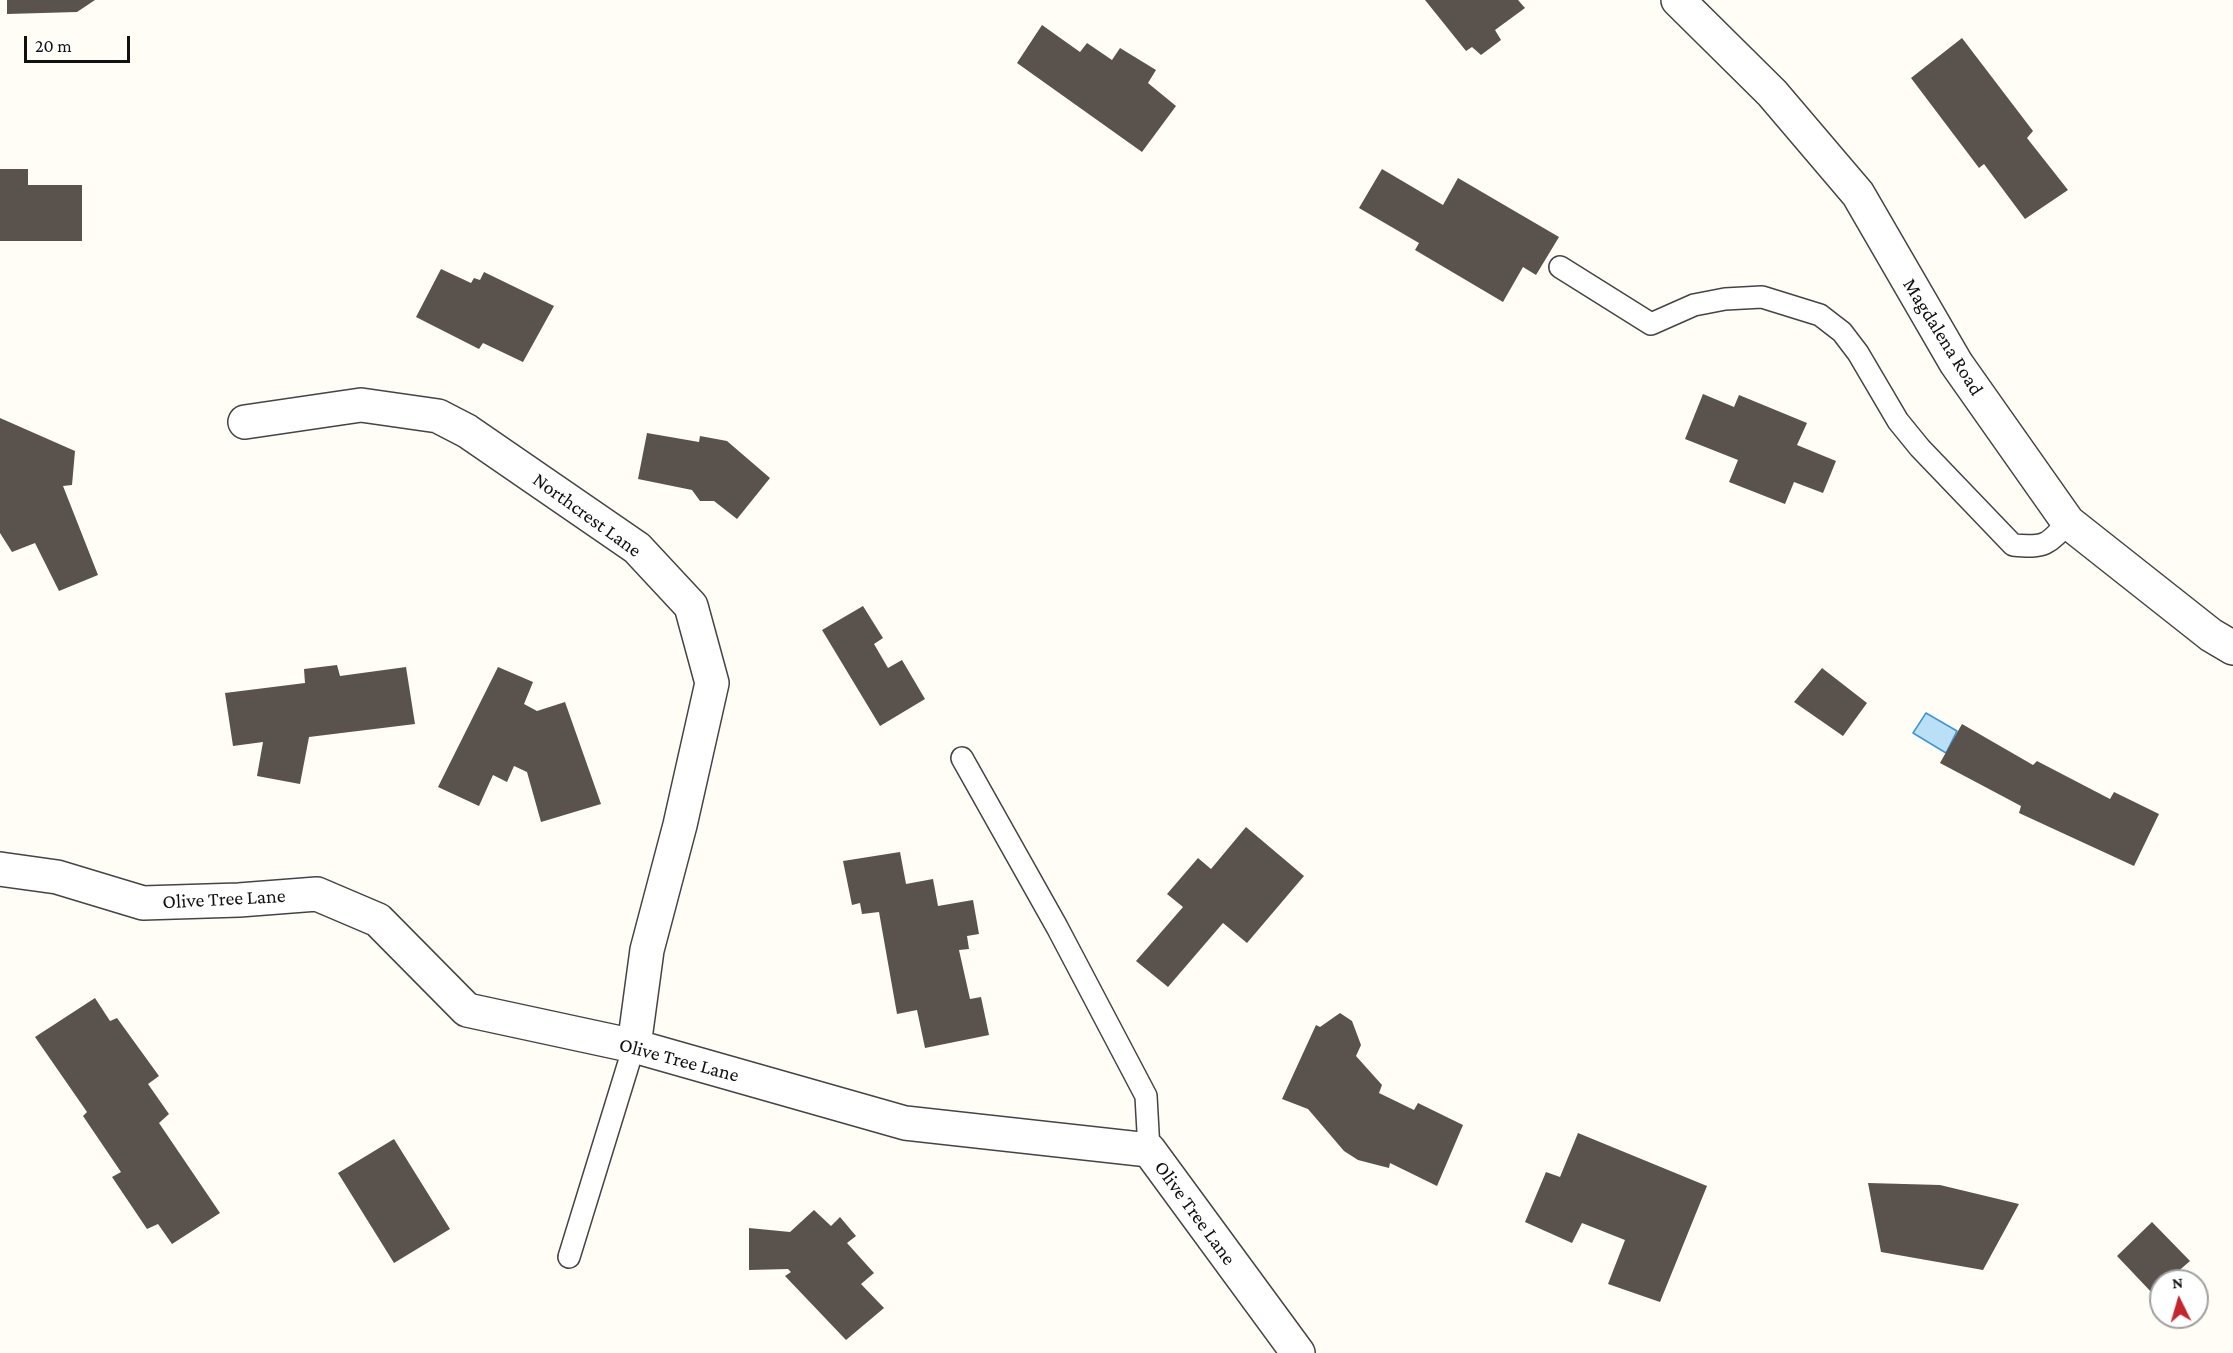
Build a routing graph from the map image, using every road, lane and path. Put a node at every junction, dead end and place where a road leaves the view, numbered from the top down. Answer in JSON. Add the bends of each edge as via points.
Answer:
{"nodes":[{"id":1,"x":1678,"y":0,"type":"edge"},
{"id":2,"x":1560,"y":267,"type":"dead end"},
{"id":3,"x":245,"y":422,"type":"dead end"},
{"id":4,"x":2068,"y":522,"type":"junction"},
{"id":5,"x":2233,"y":648,"type":"edge"},
{"id":6,"x":962,"y":758,"type":"dead end"},
{"id":7,"x":0,"y":869,"type":"edge"},
{"id":8,"x":634,"y":1046,"type":"junction"},
{"id":9,"x":1149,"y":1150,"type":"junction"},
{"id":10,"x":569,"y":1257,"type":"dead end"},
{"id":11,"x":1298,"y":1353,"type":"edge"}],
"edges":[{"from":1,"to":4,"type":"street","name":"Magdalena Road","via":[[1772,93],[1858,194],[1956,363]]},
{"from":2,"to":4,"type":"lane","via":[[1651,324],[1694,305],[1753,297],[1787,303],[1820,315],[1842,332],[1858,353],[1898,421],[1920,448],[2013,545],[2034,547],[2051,542]]},
{"from":3,"to":8,"type":"street","name":"Northcrest Lane","via":[[361,405],[438,416],[467,431],[637,548],[691,606],[712,683],[647,950]]},
{"from":4,"to":5,"type":"street","name":"Magdalena Road","via":[[2211,635]]},
{"from":6,"to":9,"type":"lane","via":[[1146,1096]]},
{"from":7,"to":8,"type":"street","name":"Olive Tree Lane","via":[[57,877],[143,903],[317,894],[378,920],[467,1010]]},
{"from":8,"to":9,"type":"street","name":"Olive Tree Lane","via":[[906,1123]]},
{"from":8,"to":10,"type":"lane"},
{"from":9,"to":11,"type":"street","name":"Olive Tree Lane"}]}
